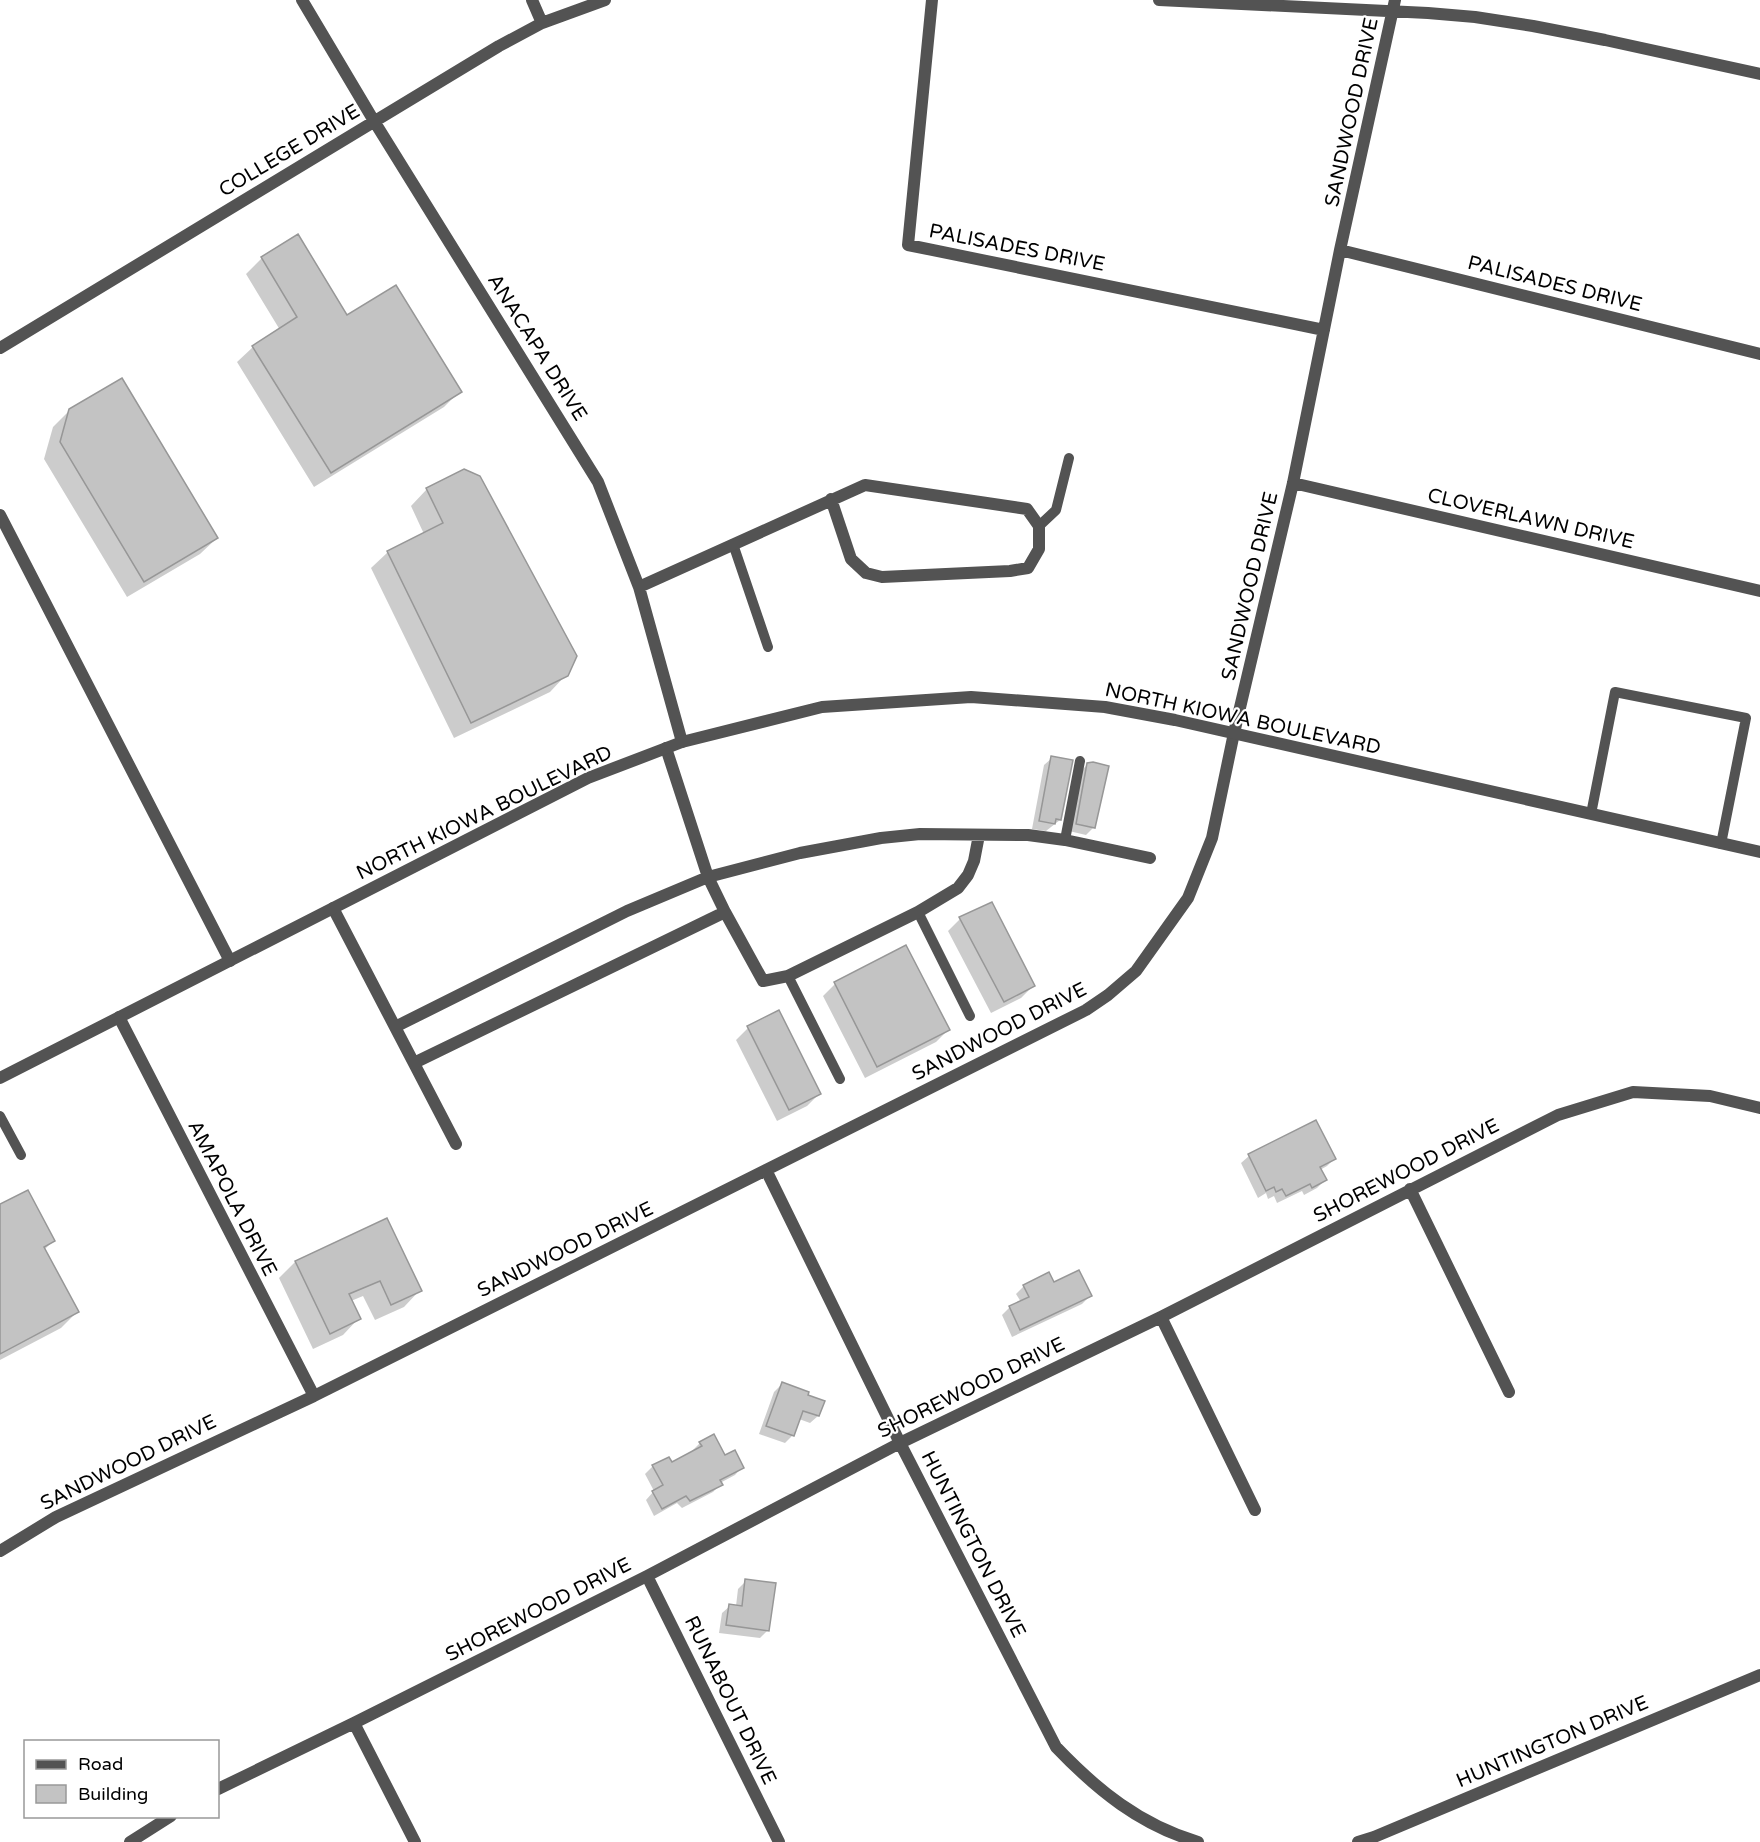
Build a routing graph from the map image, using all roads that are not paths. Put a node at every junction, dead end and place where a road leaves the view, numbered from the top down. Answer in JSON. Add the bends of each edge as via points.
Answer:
{"nodes":[{"id":1,"x":302,"y":0,"type":"edge"},
{"id":2,"x":532,"y":0,"type":"edge"},
{"id":3,"x":605,"y":0,"type":"edge"},
{"id":4,"x":932,"y":0,"type":"edge"},
{"id":5,"x":1159,"y":0,"type":"edge"},
{"id":6,"x":1394,"y":6,"type":"edge"},
{"id":7,"x":542,"y":23,"type":"junction"},
{"id":8,"x":1760,"y":74,"type":"edge"},
{"id":9,"x":374,"y":121,"type":"junction"},
{"id":10,"x":1340,"y":250,"type":"junction"},
{"id":11,"x":1324,"y":330,"type":"junction"},
{"id":12,"x":0,"y":348,"type":"edge"},
{"id":13,"x":1760,"y":354,"type":"edge"},
{"id":14,"x":1069,"y":458,"type":"dead end"},
{"id":15,"x":1293,"y":483,"type":"junction"},
{"id":16,"x":831,"y":499,"type":"junction"},
{"id":17,"x":0,"y":515,"type":"edge"},
{"id":18,"x":1039,"y":526,"type":"junction"},
{"id":19,"x":733,"y":544,"type":"junction"},
{"id":20,"x":639,"y":587,"type":"junction"},
{"id":21,"x":1760,"y":591,"type":"edge"},
{"id":22,"x":768,"y":647,"type":"dead end"},
{"id":23,"x":1234,"y":733,"type":"junction"},
{"id":24,"x":682,"y":742,"type":"junction"},
{"id":25,"x":666,"y":748,"type":"junction"},
{"id":26,"x":1080,"y":761,"type":"dead end"},
{"id":27,"x":1591,"y":814,"type":"junction"},
{"id":28,"x":979,"y":835,"type":"junction"},
{"id":29,"x":1065,"y":840,"type":"junction"},
{"id":30,"x":1721,"y":844,"type":"junction"},
{"id":31,"x":1760,"y":852,"type":"edge"},
{"id":32,"x":1150,"y":858,"type":"dead end"},
{"id":33,"x":708,"y":877,"type":"junction"},
{"id":34,"x":333,"y":908,"type":"junction"},
{"id":35,"x":724,"y":912,"type":"junction"},
{"id":36,"x":918,"y":912,"type":"junction"},
{"id":37,"x":230,"y":961,"type":"junction"},
{"id":38,"x":788,"y":976,"type":"junction"},
{"id":39,"x":970,"y":1016,"type":"dead end"},
{"id":40,"x":119,"y":1017,"type":"junction"},
{"id":41,"x":395,"y":1027,"type":"junction"},
{"id":42,"x":414,"y":1063,"type":"junction"},
{"id":43,"x":0,"y":1078,"type":"edge"},
{"id":44,"x":840,"y":1079,"type":"dead end"},
{"id":45,"x":1760,"y":1108,"type":"edge"},
{"id":46,"x":0,"y":1116,"type":"edge"},
{"id":47,"x":456,"y":1144,"type":"dead end"},
{"id":48,"x":21,"y":1155,"type":"dead end"},
{"id":49,"x":766,"y":1170,"type":"junction"},
{"id":50,"x":1410,"y":1190,"type":"junction"},
{"id":51,"x":1161,"y":1317,"type":"junction"},
{"id":52,"x":1509,"y":1392,"type":"dead end"},
{"id":53,"x":314,"y":1395,"type":"junction"},
{"id":54,"x":900,"y":1443,"type":"junction"},
{"id":55,"x":1255,"y":1510,"type":"dead end"},
{"id":56,"x":0,"y":1551,"type":"edge"},
{"id":57,"x":647,"y":1576,"type":"junction"},
{"id":58,"x":1760,"y":1675,"type":"edge"},
{"id":59,"x":354,"y":1723,"type":"junction"},
{"id":60,"x":219,"y":1789,"type":"edge"},
{"id":61,"x":168,"y":1818,"type":"edge"},
{"id":62,"x":130,"y":1842,"type":"edge"},
{"id":63,"x":415,"y":1842,"type":"edge"},
{"id":64,"x":779,"y":1842,"type":"edge"},
{"id":65,"x":1198,"y":1842,"type":"edge"},
{"id":66,"x":1358,"y":1842,"type":"edge"}],
"edges":[{"from":1,"to":9,"type":"street","name":"ANACAPA DRIVE"},
{"from":2,"to":7,"type":"street"},
{"from":3,"to":7,"type":"street","name":"COLLEGE DRIVE"},
{"from":4,"to":11,"type":"street","name":"PALISADES DRIVE","via":[[908,245]]},
{"from":5,"to":6,"type":"street"},
{"from":6,"to":8,"type":"street","via":[[1533,26]]},
{"from":6,"to":10,"type":"street","name":"SANDWOOD DRIVE"},
{"from":7,"to":9,"type":"street","name":"COLLEGE DRIVE"},
{"from":9,"to":12,"type":"street","name":"COLLEGE DRIVE"},
{"from":9,"to":20,"type":"street","name":"ANACAPA DRIVE","via":[[598,482]]},
{"from":10,"to":11,"type":"street","name":"SANDWOOD DRIVE"},
{"from":10,"to":13,"type":"street","name":"PALISADES DRIVE"},
{"from":11,"to":15,"type":"street","name":"SANDWOOD DRIVE"},
{"from":14,"to":18,"type":"lane","via":[[1056,510]]},
{"from":15,"to":21,"type":"street","name":"CLOVERLAWN DRIVE"},
{"from":15,"to":23,"type":"street","name":"SANDWOOD DRIVE"},
{"from":16,"to":18,"type":"street","via":[[865,485],[1027,509]]},
{"from":16,"to":18,"type":"street","via":[[850,559],[866,573],[882,577],[1028,568],[1039,549]]},
{"from":16,"to":19,"type":"street"},
{"from":17,"to":37,"type":"street"},
{"from":19,"to":20,"type":"street"},
{"from":19,"to":22,"type":"lane"},
{"from":20,"to":24,"type":"street","name":"ANACAPA DRIVE"},
{"from":23,"to":24,"type":"street","name":"NORTH KIOWA BOULEVARD","via":[[1105,707],[971,697],[822,707]]},
{"from":23,"to":27,"type":"street","name":"NORTH KIOWA BOULEVARD"},
{"from":23,"to":49,"type":"street","name":"SANDWOOD DRIVE","via":[[1212,838],[1188,898],[1136,971],[1086,1010]]},
{"from":24,"to":25,"type":"street","name":"NORTH KIOWA BOULEVARD"},
{"from":25,"to":33,"type":"street"},
{"from":25,"to":34,"type":"street","name":"NORTH KIOWA BOULEVARD","via":[[588,778]]},
{"from":26,"to":29,"type":"lane"},
{"from":27,"to":30,"type":"street","name":"NORTH KIOWA BOULEVARD"},
{"from":27,"to":30,"type":"lane","via":[[1615,692],[1746,718]]},
{"from":28,"to":29,"type":"street"},
{"from":28,"to":33,"type":"street","via":[[881,838]]},
{"from":28,"to":36,"type":"street","via":[[974,861],[958,888]]},
{"from":29,"to":32,"type":"street"},
{"from":30,"to":31,"type":"street","name":"NORTH KIOWA BOULEVARD"},
{"from":33,"to":35,"type":"street"},
{"from":33,"to":41,"type":"street","via":[[627,911]]},
{"from":34,"to":37,"type":"street","name":"NORTH KIOWA BOULEVARD"},
{"from":34,"to":41,"type":"street"},
{"from":35,"to":38,"type":"street","via":[[763,981]]},
{"from":35,"to":42,"type":"street"},
{"from":36,"to":38,"type":"street"},
{"from":36,"to":39,"type":"lane"},
{"from":37,"to":40,"type":"street","name":"NORTH KIOWA BOULEVARD"},
{"from":38,"to":44,"type":"lane"},
{"from":40,"to":43,"type":"street","name":"NORTH KIOWA BOULEVARD"},
{"from":40,"to":53,"type":"street","name":"AMAPOLA DRIVE"},
{"from":41,"to":42,"type":"street"},
{"from":42,"to":47,"type":"street"},
{"from":45,"to":50,"type":"street","name":"SHOREWOOD DRIVE","via":[[1710,1096],[1633,1092],[1558,1115]]},
{"from":46,"to":48,"type":"lane"},
{"from":49,"to":53,"type":"street","name":"SANDWOOD DRIVE"},
{"from":49,"to":54,"type":"street","name":"HUNTINGTON DRIVE"},
{"from":50,"to":51,"type":"street","name":"SHOREWOOD DRIVE"},
{"from":50,"to":52,"type":"street"},
{"from":51,"to":54,"type":"street","name":"SHOREWOOD DRIVE"},
{"from":51,"to":55,"type":"street"},
{"from":53,"to":56,"type":"street","name":"SANDWOOD DRIVE","via":[[56,1517]]},
{"from":54,"to":57,"type":"street","name":"SHOREWOOD DRIVE"},
{"from":54,"to":65,"type":"street","name":"HUNTINGTON DRIVE","via":[[1056,1747],[1107,1796],[1150,1823]]},
{"from":57,"to":59,"type":"street","name":"SHOREWOOD DRIVE"},
{"from":57,"to":64,"type":"street","name":"RUNABOUT DRIVE"},
{"from":58,"to":66,"type":"street","name":"HUNTINGTON DRIVE"},
{"from":59,"to":60,"type":"street","name":"SHOREWOOD DRIVE"},
{"from":59,"to":63,"type":"street"},
{"from":61,"to":62,"type":"street"}]}
